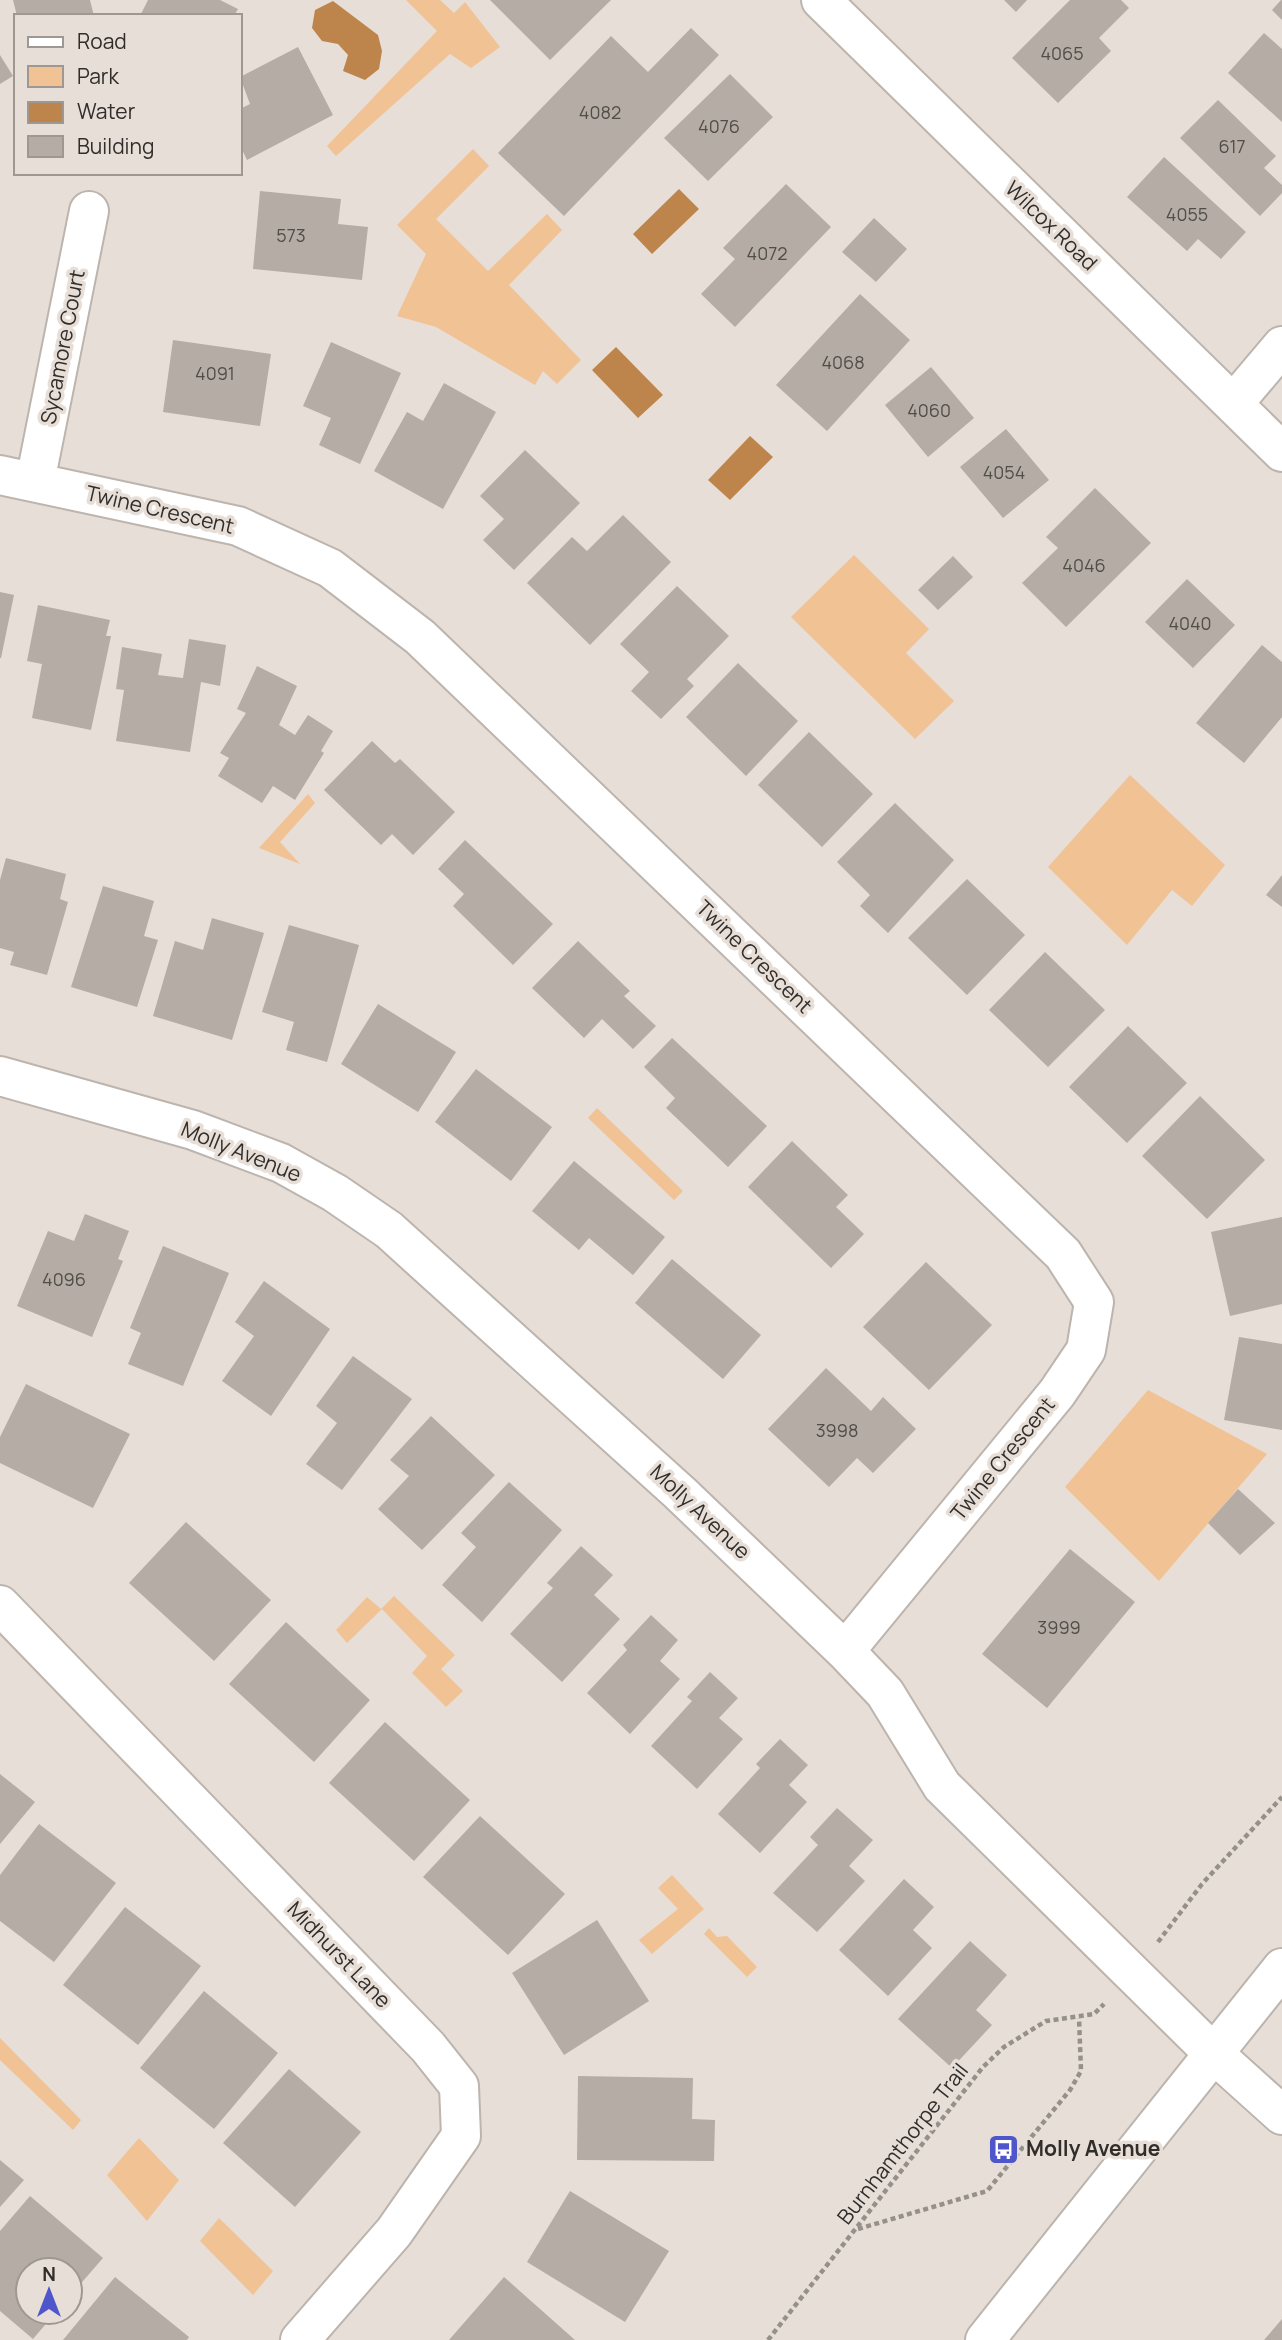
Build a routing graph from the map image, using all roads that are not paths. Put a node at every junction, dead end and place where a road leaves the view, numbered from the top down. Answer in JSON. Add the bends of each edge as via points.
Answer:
{"nodes":[{"id":1,"x":821,"y":0,"type":"edge"},
{"id":2,"x":89,"y":211,"type":"dead end"},
{"id":3,"x":1282,"y":346,"type":"edge"},
{"id":4,"x":1233,"y":404,"type":"junction"},
{"id":5,"x":1282,"y":452,"type":"edge"},
{"id":6,"x":18,"y":478,"type":"edge"},
{"id":7,"x":0,"y":1076,"type":"edge"},
{"id":8,"x":0,"y":1605,"type":"edge"},
{"id":9,"x":845,"y":1651,"type":"junction"},
{"id":10,"x":1282,"y":1968,"type":"edge"},
{"id":11,"x":1213,"y":2053,"type":"junction"},
{"id":12,"x":1282,"y":2115,"type":"edge"},
{"id":13,"x":300,"y":2340,"type":"edge"},
{"id":14,"x":985,"y":2340,"type":"edge"}],
"edges":[{"from":1,"to":4,"type":"street","name":"Wilcox Road"},
{"from":2,"to":6,"type":"street","name":"Sycamore Court"},
{"from":3,"to":4,"type":"street"},
{"from":4,"to":5,"type":"street","name":"Wilcox Road"},
{"from":6,"to":9,"type":"street","name":"Twine Crescent","via":[[238,526],[330,568],[420,637],[1063,1254],[1094,1302],[1086,1350],[1058,1393]]},
{"from":7,"to":9,"type":"street","name":"Molly Avenue","via":[[193,1130],[281,1163],[390,1230],[680,1493]]},
{"from":8,"to":13,"type":"street","name":"Midhurst Lane","via":[[428,2046],[459,2085],[461,2136],[394,2232]]},
{"from":9,"to":11,"type":"street","name":"Molly Avenue","via":[[885,1693],[942,1786]]},
{"from":10,"to":11,"type":"street"},
{"from":11,"to":12,"type":"street","name":"Molly Avenue"},
{"from":11,"to":14,"type":"street"}]}
